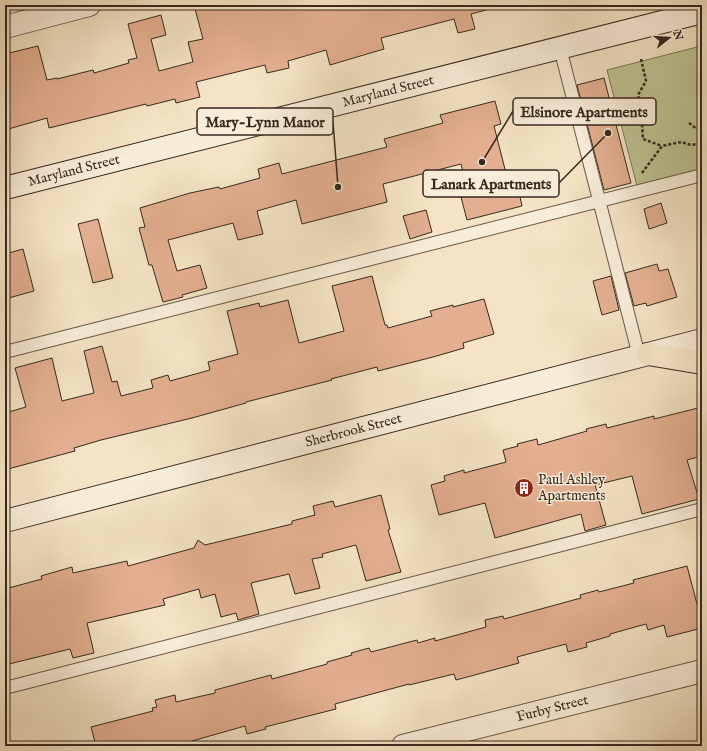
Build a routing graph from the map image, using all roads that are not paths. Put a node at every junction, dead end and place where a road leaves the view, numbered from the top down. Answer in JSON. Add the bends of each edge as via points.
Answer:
{"nodes":[{"id":1,"x":89,"y":5,"type":"edge"},
{"id":2,"x":702,"y":12,"type":"edge"},
{"id":3,"x":5,"y":27,"type":"edge"},
{"id":4,"x":560,"y":48,"type":"junction"},
{"id":5,"x":702,"y":175,"type":"edge"},
{"id":6,"x":5,"y":188,"type":"edge"},
{"id":7,"x":599,"y":201,"type":"junction"},
{"id":8,"x":702,"y":340,"type":"edge"},
{"id":9,"x":5,"y":352,"type":"edge"},
{"id":10,"x":643,"y":355,"type":"junction"},
{"id":11,"x":702,"y":363,"type":"edge"},
{"id":12,"x":702,"y":510,"type":"edge"},
{"id":13,"x":5,"y":521,"type":"edge"},
{"id":14,"x":702,"y":671,"type":"edge"},
{"id":15,"x":5,"y":688,"type":"edge"},
{"id":16,"x":403,"y":746,"type":"edge"}],
"edges":[{"from":1,"to":3,"type":"main road"},
{"from":2,"to":4,"type":"main road","name":"Maryland Street"},
{"from":4,"to":6,"type":"main road","name":"Maryland Street"},
{"from":4,"to":7,"type":"lane"},
{"from":5,"to":7,"type":"lane"},
{"from":7,"to":9,"type":"lane"},
{"from":7,"to":10,"type":"lane"},
{"from":8,"to":10,"type":"main road","name":"Sherbrook Street"},
{"from":10,"to":11,"type":"main road"},
{"from":10,"to":13,"type":"main road","name":"Sherbrook Street"},
{"from":12,"to":15,"type":"lane"},
{"from":14,"to":16,"type":"main road","name":"Furby Street"}]}
